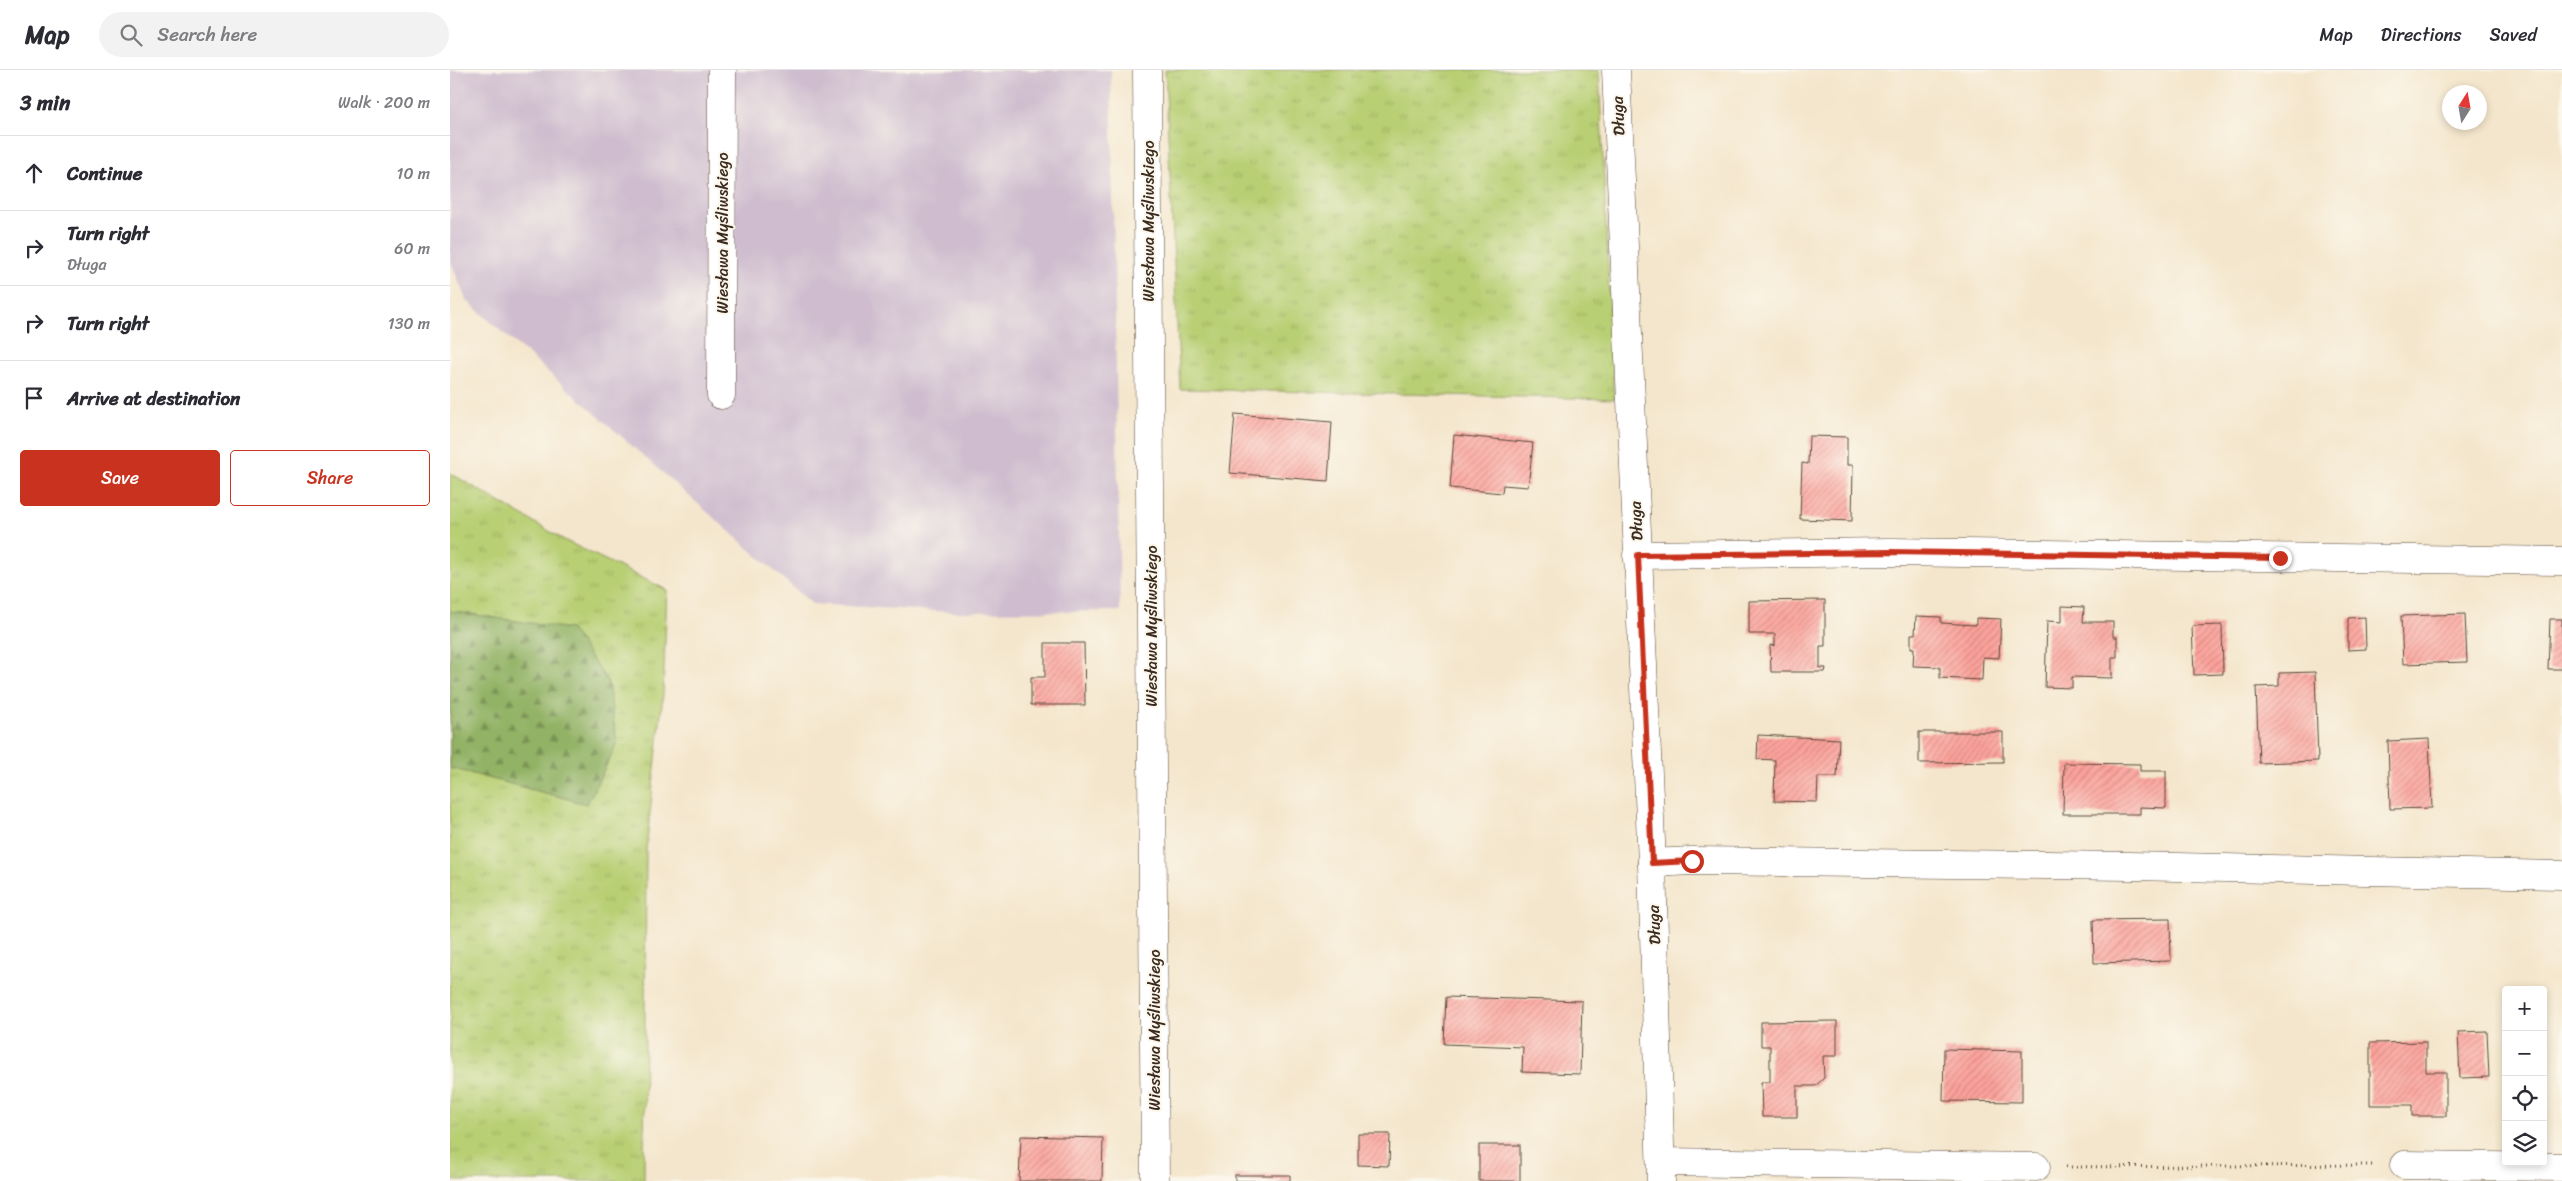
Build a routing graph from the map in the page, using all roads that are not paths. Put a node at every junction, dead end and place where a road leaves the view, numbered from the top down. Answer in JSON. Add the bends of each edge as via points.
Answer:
{"nodes":[{"id":1,"x":722,"y":70,"type":"edge"},
{"id":2,"x":1146,"y":70,"type":"edge"},
{"id":3,"x":1616,"y":70,"type":"edge"},
{"id":4,"x":721,"y":395,"type":"dead end"},
{"id":5,"x":1638,"y":555,"type":"junction"},
{"id":6,"x":2562,"y":561,"type":"edge"},
{"id":7,"x":1652,"y":863,"type":"junction"},
{"id":8,"x":2562,"y":875,"type":"edge"},
{"id":9,"x":2404,"y":1165,"type":"road end"},
{"id":10,"x":2036,"y":1167,"type":"road end"},
{"id":11,"x":2562,"y":1167,"type":"edge"},
{"id":12,"x":1662,"y":1172,"type":"edge"},
{"id":13,"x":1155,"y":1181,"type":"edge"}],
"edges":[{"from":1,"to":4,"type":"street","name":"Wiesława Myśliwskiego"},
{"from":2,"to":13,"type":"street","name":"Wiesława Myśliwskiego"},
{"from":3,"to":5,"type":"street","name":"Długa"},
{"from":5,"to":6,"type":"street","via":[[1889,552]]},
{"from":5,"to":7,"type":"street","name":"Długa"},
{"from":7,"to":8,"type":"street","via":[[2080,866]]},
{"from":7,"to":12,"type":"street","name":"Długa"},
{"from":9,"to":11,"type":"street"},
{"from":10,"to":12,"type":"street"}]}
